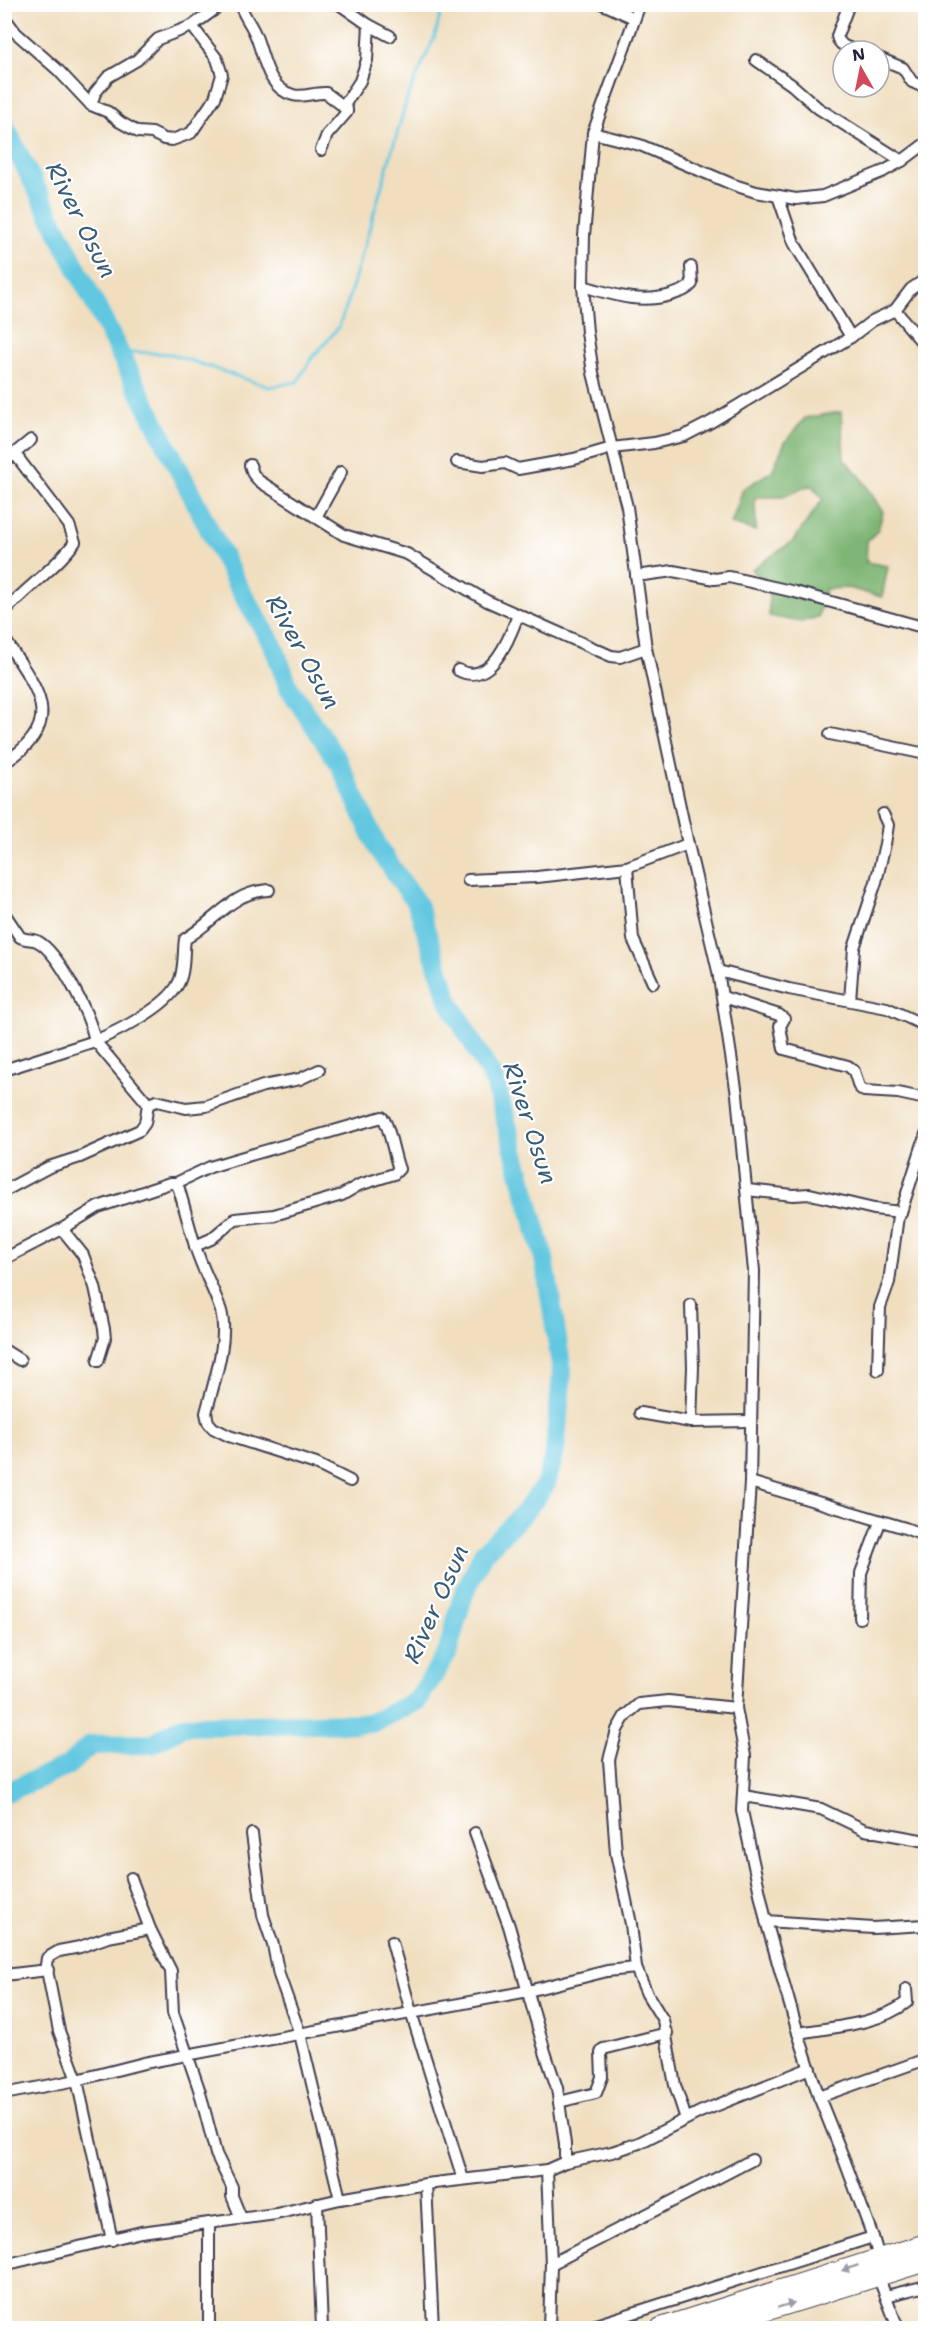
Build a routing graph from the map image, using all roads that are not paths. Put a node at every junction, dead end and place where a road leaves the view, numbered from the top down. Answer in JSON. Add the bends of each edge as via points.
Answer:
{"nodes":[{"id":1,"x":222,"y":4,"type":"edge"},
{"id":2,"x":240,"y":4,"type":"edge"},
{"id":3,"x":339,"y":4,"type":"edge"},
{"id":4,"x":603,"y":4,"type":"edge"},
{"id":5,"x":640,"y":4,"type":"edge"},
{"id":6,"x":849,"y":4,"type":"edge"},
{"id":7,"x":4,"y":17,"type":"edge"},
{"id":8,"x":634,"y":18,"type":"junction"},
{"id":9,"x":369,"y":25,"type":"junction"},
{"id":10,"x":192,"y":26,"type":"junction"},
{"id":11,"x":390,"y":36,"type":"dead end"},
{"id":12,"x":838,"y":39,"type":"edge"},
{"id":13,"x":756,"y":60,"type":"dead end"},
{"id":14,"x":891,"y":64,"type":"edge"},
{"id":15,"x":926,"y":92,"type":"edge"},
{"id":16,"x":91,"y":105,"type":"junction"},
{"id":17,"x":344,"y":107,"type":"junction"},
{"id":18,"x":593,"y":133,"type":"junction"},
{"id":19,"x":926,"y":143,"type":"edge"},
{"id":20,"x":321,"y":150,"type":"dead end"},
{"id":21,"x":902,"y":161,"type":"junction"},
{"id":22,"x":778,"y":196,"type":"junction"},
{"id":23,"x":691,"y":267,"type":"dead end"},
{"id":24,"x":926,"y":279,"type":"edge"},
{"id":25,"x":583,"y":286,"type":"junction"},
{"id":26,"x":895,"y":310,"type":"junction"},
{"id":27,"x":850,"y":338,"type":"junction"},
{"id":28,"x":926,"y":347,"type":"edge"},
{"id":29,"x":31,"y":440,"type":"dead end"},
{"id":30,"x":612,"y":448,"type":"junction"},
{"id":31,"x":15,"y":454,"type":"junction"},
{"id":32,"x":4,"y":462,"type":"edge"},
{"id":33,"x":457,"y":462,"type":"dead end"},
{"id":34,"x":250,"y":465,"type":"dead end"},
{"id":35,"x":341,"y":472,"type":"dead end"},
{"id":36,"x":316,"y":517,"type":"junction"},
{"id":37,"x":636,"y":576,"type":"junction"},
{"id":38,"x":4,"y":612,"type":"edge"},
{"id":39,"x":518,"y":615,"type":"junction"},
{"id":40,"x":926,"y":628,"type":"edge"},
{"id":41,"x":4,"y":638,"type":"edge"},
{"id":42,"x":646,"y":648,"type":"junction"},
{"id":43,"x":458,"y":670,"type":"dead end"},
{"id":44,"x":831,"y":734,"type":"dead end"},
{"id":45,"x":926,"y":754,"type":"edge"},
{"id":46,"x":4,"y":763,"type":"edge"},
{"id":47,"x":883,"y":814,"type":"dead end"},
{"id":48,"x":688,"y":844,"type":"junction"},
{"id":49,"x":627,"y":867,"type":"junction"},
{"id":50,"x":468,"y":880,"type":"dead end"},
{"id":51,"x":269,"y":890,"type":"dead end"},
{"id":52,"x":4,"y":913,"type":"edge"},
{"id":53,"x":718,"y":971,"type":"junction"},
{"id":54,"x":653,"y":983,"type":"dead end"},
{"id":55,"x":723,"y":997,"type":"junction"},
{"id":56,"x":850,"y":1000,"type":"junction"},
{"id":57,"x":926,"y":1026,"type":"edge"},
{"id":58,"x":95,"y":1041,"type":"junction"},
{"id":59,"x":4,"y":1070,"type":"edge"},
{"id":60,"x":319,"y":1070,"type":"dead end"},
{"id":61,"x":926,"y":1100,"type":"edge"},
{"id":62,"x":148,"y":1104,"type":"junction"},
{"id":63,"x":926,"y":1134,"type":"edge"},
{"id":64,"x":176,"y":1184,"type":"junction"},
{"id":65,"x":747,"y":1190,"type":"junction"},
{"id":66,"x":4,"y":1191,"type":"edge"},
{"id":67,"x":901,"y":1212,"type":"junction"},
{"id":68,"x":62,"y":1229,"type":"junction"},
{"id":69,"x":195,"y":1246,"type":"junction"},
{"id":70,"x":4,"y":1259,"type":"edge"},
{"id":71,"x":692,"y":1305,"type":"dead end"},
{"id":72,"x":4,"y":1350,"type":"edge"},
{"id":73,"x":20,"y":1360,"type":"dead end"},
{"id":74,"x":98,"y":1361,"type":"dead end"},
{"id":75,"x":878,"y":1370,"type":"dead end"},
{"id":76,"x":640,"y":1413,"type":"dead end"},
{"id":77,"x":751,"y":1421,"type":"junction"},
{"id":78,"x":690,"y":1422,"type":"junction"},
{"id":79,"x":350,"y":1481,"type":"dead end"},
{"id":80,"x":750,"y":1482,"type":"junction"},
{"id":81,"x":880,"y":1522,"type":"junction"},
{"id":82,"x":926,"y":1536,"type":"edge"},
{"id":83,"x":860,"y":1618,"type":"dead end"},
{"id":84,"x":736,"y":1708,"type":"junction"},
{"id":85,"x":744,"y":1796,"type":"junction"},
{"id":86,"x":475,"y":1833,"type":"dead end"},
{"id":87,"x":252,"y":1834,"type":"dead end"},
{"id":88,"x":926,"y":1841,"type":"edge"},
{"id":89,"x":131,"y":1878,"type":"dead end"},
{"id":90,"x":766,"y":1921,"type":"junction"},
{"id":91,"x":926,"y":1925,"type":"edge"},
{"id":92,"x":150,"y":1929,"type":"junction"},
{"id":93,"x":392,"y":1941,"type":"dead end"},
{"id":94,"x":633,"y":1951,"type":"junction"},
{"id":95,"x":636,"y":1968,"type":"junction"},
{"id":96,"x":48,"y":1970,"type":"junction"},
{"id":97,"x":607,"y":1971,"type":"junction"},
{"id":98,"x":4,"y":1975,"type":"edge"},
{"id":99,"x":906,"y":1989,"type":"dead end"},
{"id":100,"x":528,"y":1991,"type":"junction"},
{"id":101,"x":411,"y":2012,"type":"junction"},
{"id":102,"x":667,"y":2033,"type":"junction"},
{"id":103,"x":798,"y":2033,"type":"junction"},
{"id":104,"x":300,"y":2034,"type":"junction"},
{"id":105,"x":189,"y":2055,"type":"junction"},
{"id":106,"x":926,"y":2059,"type":"edge"},
{"id":107,"x":810,"y":2068,"type":"junction"},
{"id":108,"x":77,"y":2080,"type":"junction"},
{"id":109,"x":4,"y":2094,"type":"edge"},
{"id":110,"x":819,"y":2097,"type":"junction"},
{"id":111,"x":559,"y":2102,"type":"junction"},
{"id":112,"x":686,"y":2119,"type":"junction"},
{"id":113,"x":752,"y":2160,"type":"dead end"},
{"id":114,"x":565,"y":2162,"type":"junction"},
{"id":115,"x":547,"y":2170,"type":"junction"},
{"id":116,"x":463,"y":2179,"type":"junction"},
{"id":117,"x":426,"y":2184,"type":"junction"},
{"id":118,"x":340,"y":2199,"type":"junction"},
{"id":119,"x":317,"y":2204,"type":"junction"},
{"id":120,"x":241,"y":2218,"type":"junction"},
{"id":121,"x":209,"y":2224,"type":"junction"},
{"id":122,"x":873,"y":2237,"type":"junction"},
{"id":123,"x":112,"y":2240,"type":"junction"},
{"id":124,"x":926,"y":2244,"type":"edge"},
{"id":125,"x":926,"y":2261,"type":"edge"},
{"id":126,"x":551,"y":2264,"type":"junction"},
{"id":127,"x":4,"y":2265,"type":"edge"},
{"id":128,"x":878,"y":2267,"type":"junction"},
{"id":129,"x":926,"y":2286,"type":"edge"},
{"id":130,"x":886,"y":2296,"type":"junction"},
{"id":131,"x":209,"y":2328,"type":"edge"},
{"id":132,"x":321,"y":2328,"type":"edge"},
{"id":133,"x":433,"y":2328,"type":"edge"},
{"id":134,"x":549,"y":2328,"type":"edge"},
{"id":135,"x":586,"y":2328,"type":"edge"},
{"id":136,"x":661,"y":2328,"type":"edge"},
{"id":137,"x":710,"y":2328,"type":"edge"},
{"id":138,"x":898,"y":2328,"type":"edge"}],
"edges":[{"from":1,"to":10,"type":"street"},
{"from":2,"to":17,"type":"street","via":[[255,34],[263,63],[285,92],[299,96],[326,93]]},
{"from":3,"to":9,"type":"street"},
{"from":4,"to":8,"type":"street"},
{"from":5,"to":8,"type":"street"},
{"from":6,"to":12,"type":"street"},
{"from":7,"to":16,"type":"street"},
{"from":8,"to":18,"type":"street"},
{"from":9,"to":11,"type":"street"},
{"from":9,"to":17,"type":"street","via":[[367,60]]},
{"from":10,"to":16,"type":"street","via":[[158,39],[137,60],[108,77],[94,93]]},
{"from":10,"to":16,"type":"street","via":[[217,59],[222,75],[215,98],[191,133],[172,140],[138,132]]},
{"from":13,"to":21,"type":"street","via":[[818,108]]},
{"from":14,"to":15,"type":"street","via":[[903,69]]},
{"from":17,"to":20,"type":"street","via":[[347,112],[327,135]]},
{"from":18,"to":22,"type":"street","via":[[640,146],[734,185]]},
{"from":18,"to":25,"type":"street"},
{"from":19,"to":21,"type":"street"},
{"from":21,"to":22,"type":"street","via":[[823,196]]},
{"from":22,"to":27,"type":"street","via":[[794,243]]},
{"from":23,"to":25,"type":"street","via":[[689,288],[655,298],[625,298]]},
{"from":24,"to":26,"type":"street","via":[[911,289]]},
{"from":25,"to":30,"type":"street","via":[[593,373]]},
{"from":26,"to":27,"type":"street"},
{"from":26,"to":28,"type":"street"},
{"from":27,"to":30,"type":"street","via":[[684,436]]},
{"from":29,"to":31,"type":"street"},
{"from":30,"to":33,"type":"street","via":[[518,470],[505,463],[483,466]]},
{"from":30,"to":37,"type":"street","via":[[627,507]]},
{"from":31,"to":32,"type":"street"},
{"from":31,"to":38,"type":"street","via":[[69,525],[75,542]]},
{"from":34,"to":36,"type":"street","via":[[259,481]]},
{"from":35,"to":36,"type":"street"},
{"from":36,"to":39,"type":"street","via":[[344,536],[407,554]]},
{"from":37,"to":40,"type":"street","via":[[673,571],[729,578]]},
{"from":37,"to":42,"type":"street"},
{"from":39,"to":42,"type":"street","via":[[611,656]]},
{"from":39,"to":43,"type":"street","via":[[493,664],[474,674]]},
{"from":41,"to":46,"type":"street","via":[[40,695],[42,714],[27,746]]},
{"from":42,"to":48,"type":"street"},
{"from":44,"to":45,"type":"street"},
{"from":47,"to":56,"type":"street","via":[[888,825],[885,844],[854,948]]},
{"from":48,"to":49,"type":"street"},
{"from":48,"to":53,"type":"street"},
{"from":49,"to":50,"type":"street"},
{"from":49,"to":54,"type":"street","via":[[633,939]]},
{"from":51,"to":58,"type":"street","via":[[244,894],[185,939],[178,984],[172,993],[127,1026]]},
{"from":52,"to":58,"type":"street","via":[[20,938],[36,940],[64,970],[92,1025]]},
{"from":53,"to":55,"type":"street"},
{"from":53,"to":56,"type":"street"},
{"from":55,"to":61,"type":"street","via":[[778,1015],[784,1019],[780,1026],[784,1049],[848,1066],[864,1091]]},
{"from":55,"to":65,"type":"street"},
{"from":56,"to":57,"type":"street","via":[[887,1008]]},
{"from":58,"to":59,"type":"street"},
{"from":58,"to":62,"type":"street"},
{"from":60,"to":62,"type":"street","via":[[300,1080],[269,1084],[206,1106],[186,1108],[157,1101]]},
{"from":62,"to":66,"type":"street","via":[[140,1130],[48,1167]]},
{"from":63,"to":67,"type":"street"},
{"from":64,"to":68,"type":"street","via":[[147,1189],[98,1207]]},
{"from":64,"to":69,"type":"street"},
{"from":64,"to":69,"type":"street","via":[[210,1167],[366,1120],[382,1117],[387,1121],[398,1172],[342,1195],[274,1215],[235,1220],[212,1239]]},
{"from":65,"to":67,"type":"street","via":[[810,1194]]},
{"from":65,"to":77,"type":"street","via":[[753,1271]]},
{"from":67,"to":75,"type":"street","via":[[889,1282],[880,1307]]},
{"from":68,"to":70,"type":"street"},
{"from":68,"to":74,"type":"street","via":[[83,1255],[95,1287],[105,1338]]},
{"from":69,"to":79,"type":"street","via":[[223,1324],[206,1413],[208,1422],[229,1436],[316,1464]]},
{"from":71,"to":78,"type":"street"},
{"from":72,"to":73,"type":"street"},
{"from":76,"to":78,"type":"street"},
{"from":77,"to":78,"type":"street"},
{"from":77,"to":80,"type":"street"},
{"from":80,"to":81,"type":"street"},
{"from":80,"to":84,"type":"street"},
{"from":81,"to":82,"type":"street"},
{"from":81,"to":83,"type":"street","via":[[861,1573]]},
{"from":84,"to":85,"type":"street","via":[[745,1756]]},
{"from":84,"to":94,"type":"street","via":[[668,1701],[639,1704],[617,1730],[609,1760],[616,1853]]},
{"from":85,"to":88,"type":"street","via":[[821,1809],[865,1830]]},
{"from":85,"to":90,"type":"street","via":[[742,1811]]},
{"from":86,"to":100,"type":"street"},
{"from":87,"to":104,"type":"street","via":[[263,1915]]},
{"from":89,"to":92,"type":"street"},
{"from":90,"to":91,"type":"street","via":[[873,1928]]},
{"from":90,"to":103,"type":"street"},
{"from":92,"to":96,"type":"street","via":[[59,1951],[47,1958]]},
{"from":92,"to":105,"type":"street","via":[[171,1971],[173,2013]]},
{"from":93,"to":101,"type":"street"},
{"from":94,"to":95,"type":"street"},
{"from":94,"to":97,"type":"street","via":[[624,1963]]},
{"from":95,"to":97,"type":"street"},
{"from":95,"to":102,"type":"street"},
{"from":96,"to":98,"type":"street"},
{"from":96,"to":108,"type":"street","via":[[59,2031]]},
{"from":97,"to":100,"type":"street"},
{"from":99,"to":103,"type":"street","via":[[907,2002],[897,2010],[851,2025]]},
{"from":100,"to":101,"type":"street"},
{"from":100,"to":111,"type":"street"},
{"from":101,"to":104,"type":"street"},
{"from":101,"to":116,"type":"street"},
{"from":102,"to":111,"type":"street","via":[[603,2049],[602,2077],[596,2093]]},
{"from":102,"to":112,"type":"street","via":[[675,2085]]},
{"from":103,"to":107,"type":"street"},
{"from":104,"to":105,"type":"street"},
{"from":104,"to":118,"type":"street"},
{"from":105,"to":108,"type":"street"},
{"from":105,"to":120,"type":"street","via":[[216,2154]]},
{"from":106,"to":110,"type":"street"},
{"from":107,"to":110,"type":"street"},
{"from":107,"to":112,"type":"street"},
{"from":108,"to":109,"type":"street"},
{"from":108,"to":123,"type":"street"},
{"from":110,"to":122,"type":"street"},
{"from":111,"to":114,"type":"street"},
{"from":112,"to":114,"type":"street","via":[[639,2143]]},
{"from":113,"to":126,"type":"street"},
{"from":114,"to":115,"type":"street"},
{"from":115,"to":116,"type":"street"},
{"from":115,"to":126,"type":"street"},
{"from":116,"to":117,"type":"street"},
{"from":117,"to":118,"type":"street"},
{"from":117,"to":133,"type":"street"},
{"from":118,"to":119,"type":"street"},
{"from":119,"to":120,"type":"street"},
{"from":119,"to":132,"type":"street"},
{"from":120,"to":121,"type":"street"},
{"from":121,"to":123,"type":"street","via":[[141,2232]]},
{"from":121,"to":131,"type":"street"},
{"from":122,"to":128,"type":"street"},
{"from":122,"to":135,"type":"street"},
{"from":123,"to":127,"type":"street"},
{"from":124,"to":128,"type":"highway"},
{"from":125,"to":128,"type":"highway"},
{"from":126,"to":134,"type":"street"},
{"from":128,"to":130,"type":"street"},
{"from":128,"to":136,"type":"highway","one_way":true},
{"from":137,"to":128,"type":"highway","one_way":true},
{"from":129,"to":130,"type":"street"},
{"from":130,"to":138,"type":"street"}]}
